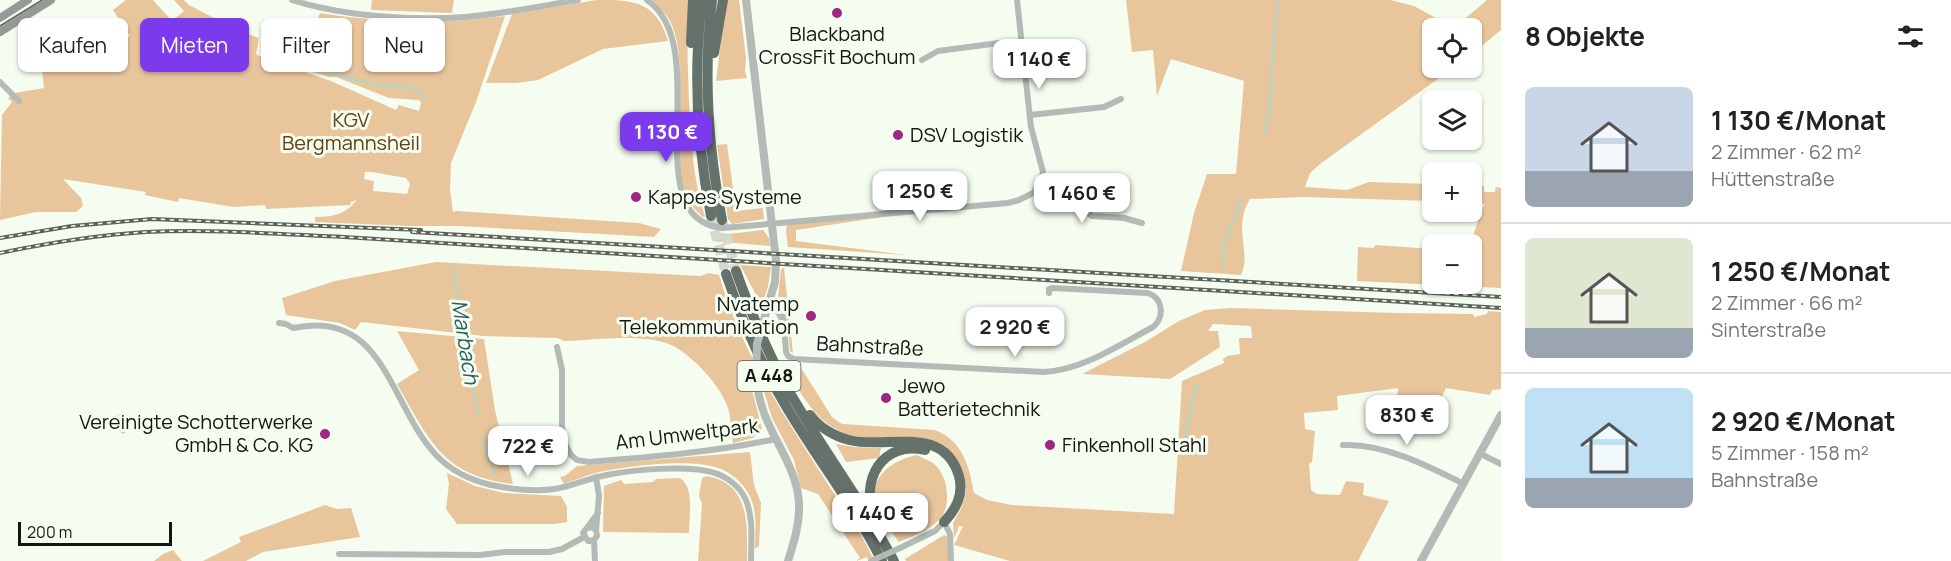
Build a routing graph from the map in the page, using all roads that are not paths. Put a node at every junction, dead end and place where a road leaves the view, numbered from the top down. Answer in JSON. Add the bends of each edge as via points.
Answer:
{"nodes":[{"id":1,"x":28,"y":0,"type":"edge"},
{"id":2,"x":51,"y":0,"type":"edge"},
{"id":3,"x":292,"y":0,"type":"edge"},
{"id":4,"x":578,"y":0,"type":"edge"},
{"id":5,"x":647,"y":0,"type":"edge"},
{"id":6,"x":693,"y":0,"type":"edge"},
{"id":7,"x":702,"y":0,"type":"edge"},
{"id":8,"x":712,"y":0,"type":"edge"},
{"id":9,"x":723,"y":0,"type":"edge"},
{"id":10,"x":746,"y":0,"type":"edge"},
{"id":11,"x":1017,"y":0,"type":"edge"},
{"id":12,"x":0,"y":18,"type":"edge"},
{"id":13,"x":0,"y":32,"type":"edge"},
{"id":14,"x":1022,"y":42,"type":"junction"},
{"id":15,"x":922,"y":60,"type":"dead end"},
{"id":16,"x":0,"y":82,"type":"edge"},
{"id":17,"x":707,"y":88,"type":"junction"},
{"id":18,"x":1121,"y":99,"type":"dead end"},
{"id":19,"x":19,"y":101,"type":"dead end"},
{"id":20,"x":697,"y":106,"type":"junction"},
{"id":21,"x":1030,"y":115,"type":"junction"},
{"id":22,"x":1042,"y":178,"type":"junction"},
{"id":23,"x":711,"y":216,"type":"tunnel mouth"},
{"id":24,"x":722,"y":220,"type":"tunnel mouth"},
{"id":25,"x":772,"y":222,"type":"junction"},
{"id":26,"x":1142,"y":223,"type":"dead end"},
{"id":27,"x":1049,"y":293,"type":"dead end"},
{"id":28,"x":770,"y":302,"type":"junction"},
{"id":29,"x":279,"y":323,"type":"dead end"},
{"id":30,"x":557,"y":346,"type":"dead end"},
{"id":31,"x":789,"y":391,"type":"junction"},
{"id":32,"x":1501,"y":415,"type":"edge"},
{"id":33,"x":776,"y":439,"type":"junction"},
{"id":34,"x":1344,"y":445,"type":"dead end"},
{"id":35,"x":1479,"y":453,"type":"junction"},
{"id":36,"x":1501,"y":464,"type":"edge"},
{"id":37,"x":596,"y":477,"type":"junction"},
{"id":38,"x":1462,"y":483,"type":"junction"},
{"id":39,"x":598,"y":513,"type":"junction"},
{"id":40,"x":944,"y":522,"type":"junction"},
{"id":41,"x":587,"y":528,"type":"junction"},
{"id":42,"x":596,"y":530,"type":"junction"},
{"id":43,"x":584,"y":537,"type":"junction"},
{"id":44,"x":594,"y":540,"type":"junction"},
{"id":45,"x":339,"y":554,"type":"dead end"},
{"id":46,"x":499,"y":554,"type":"junction"},
{"id":47,"x":892,"y":556,"type":"edge"},
{"id":48,"x":496,"y":561,"type":"edge"},
{"id":49,"x":595,"y":561,"type":"edge"},
{"id":50,"x":751,"y":561,"type":"edge"},
{"id":51,"x":788,"y":561,"type":"edge"},
{"id":52,"x":871,"y":561,"type":"edge"},
{"id":53,"x":951,"y":561,"type":"edge"},
{"id":54,"x":1420,"y":561,"type":"edge"}],
"edges":[{"from":1,"to":12,"type":"main road"},
{"from":2,"to":13,"type":"main road"},
{"from":3,"to":4,"type":"street","via":[[346,12],[447,18]]},
{"from":5,"to":25,"type":"street","via":[[664,18],[675,45],[676,152],[688,209],[699,220],[717,227]]},
{"from":6,"to":20,"type":"highway","via":[[692,70]]},
{"from":7,"to":20,"type":"highway"},
{"from":8,"to":17,"type":"highway"},
{"from":9,"to":17,"type":"highway"},
{"from":10,"to":25,"type":"street"},
{"from":11,"to":14,"type":"street"},
{"from":14,"to":15,"type":"street","via":[[938,51]]},
{"from":14,"to":21,"type":"street"},
{"from":16,"to":19,"type":"street"},
{"from":17,"to":24,"type":"highway","via":[[712,160]]},
{"from":18,"to":21,"type":"street","via":[[1104,107]]},
{"from":20,"to":23,"type":"highway"},
{"from":21,"to":22,"type":"street"},
{"from":22,"to":25,"type":"street","via":[[1033,193],[1008,203]]},
{"from":22,"to":26,"type":"street","via":[[1092,216]]},
{"from":25,"to":28,"type":"street","via":[[776,260]]},
{"from":27,"to":28,"type":"street","name":"Bahnstraße","via":[[1053,288],[1148,293],[1161,305],[1160,320],[1080,365],[1044,372],[794,359],[786,352],[783,322]]},
{"from":28,"to":33,"type":"street","bridge":true,"via":[[757,344],[756,377],[764,413]]},
{"from":29,"to":37,"type":"street","via":[[293,328],[334,328],[360,339],[377,358],[435,454],[465,476],[502,487],[545,490]]},
{"from":30,"to":33,"type":"street","name":"Am Umweltpark","via":[[562,370],[562,435],[577,460],[615,460]]},
{"from":31,"to":40,"type":"highway","via":[[819,425],[843,438],[923,442],[946,454],[961,487],[956,509]]},
{"from":31,"to":47,"type":"highway","number":"A 448"},
{"from":31,"to":47,"type":"highway","number":"A 448","via":[[731,273],[745,325],[774,385],[861,522]]},
{"from":32,"to":35,"type":"street"},
{"from":33,"to":51,"type":"street","via":[[791,468],[799,502]]},
{"from":34,"to":38,"type":"street","via":[[1407,458]]},
{"from":35,"to":36,"type":"street"},
{"from":35,"to":38,"type":"street"},
{"from":37,"to":39,"type":"street"},
{"from":37,"to":50,"type":"street","via":[[676,469],[722,476],[739,490],[748,506]]},
{"from":38,"to":54,"type":"street"},
{"from":39,"to":41,"type":"street"},
{"from":39,"to":42,"type":"street"},
{"from":40,"to":47,"type":"street"},
{"from":40,"to":47,"type":"highway","via":[[954,484],[945,463],[922,449],[892,453],[874,472],[868,494]]},
{"from":40,"to":53,"type":"street","via":[[950,534]]},
{"from":41,"to":42,"type":"street"},
{"from":41,"to":43,"type":"street"},
{"from":42,"to":44,"type":"street"},
{"from":43,"to":44,"type":"street"},
{"from":43,"to":46,"type":"street","via":[[557,551]]},
{"from":44,"to":49,"type":"street"},
{"from":45,"to":46,"type":"street"},
{"from":46,"to":48,"type":"street"},
{"from":47,"to":52,"type":"street","bridge":true}]}
